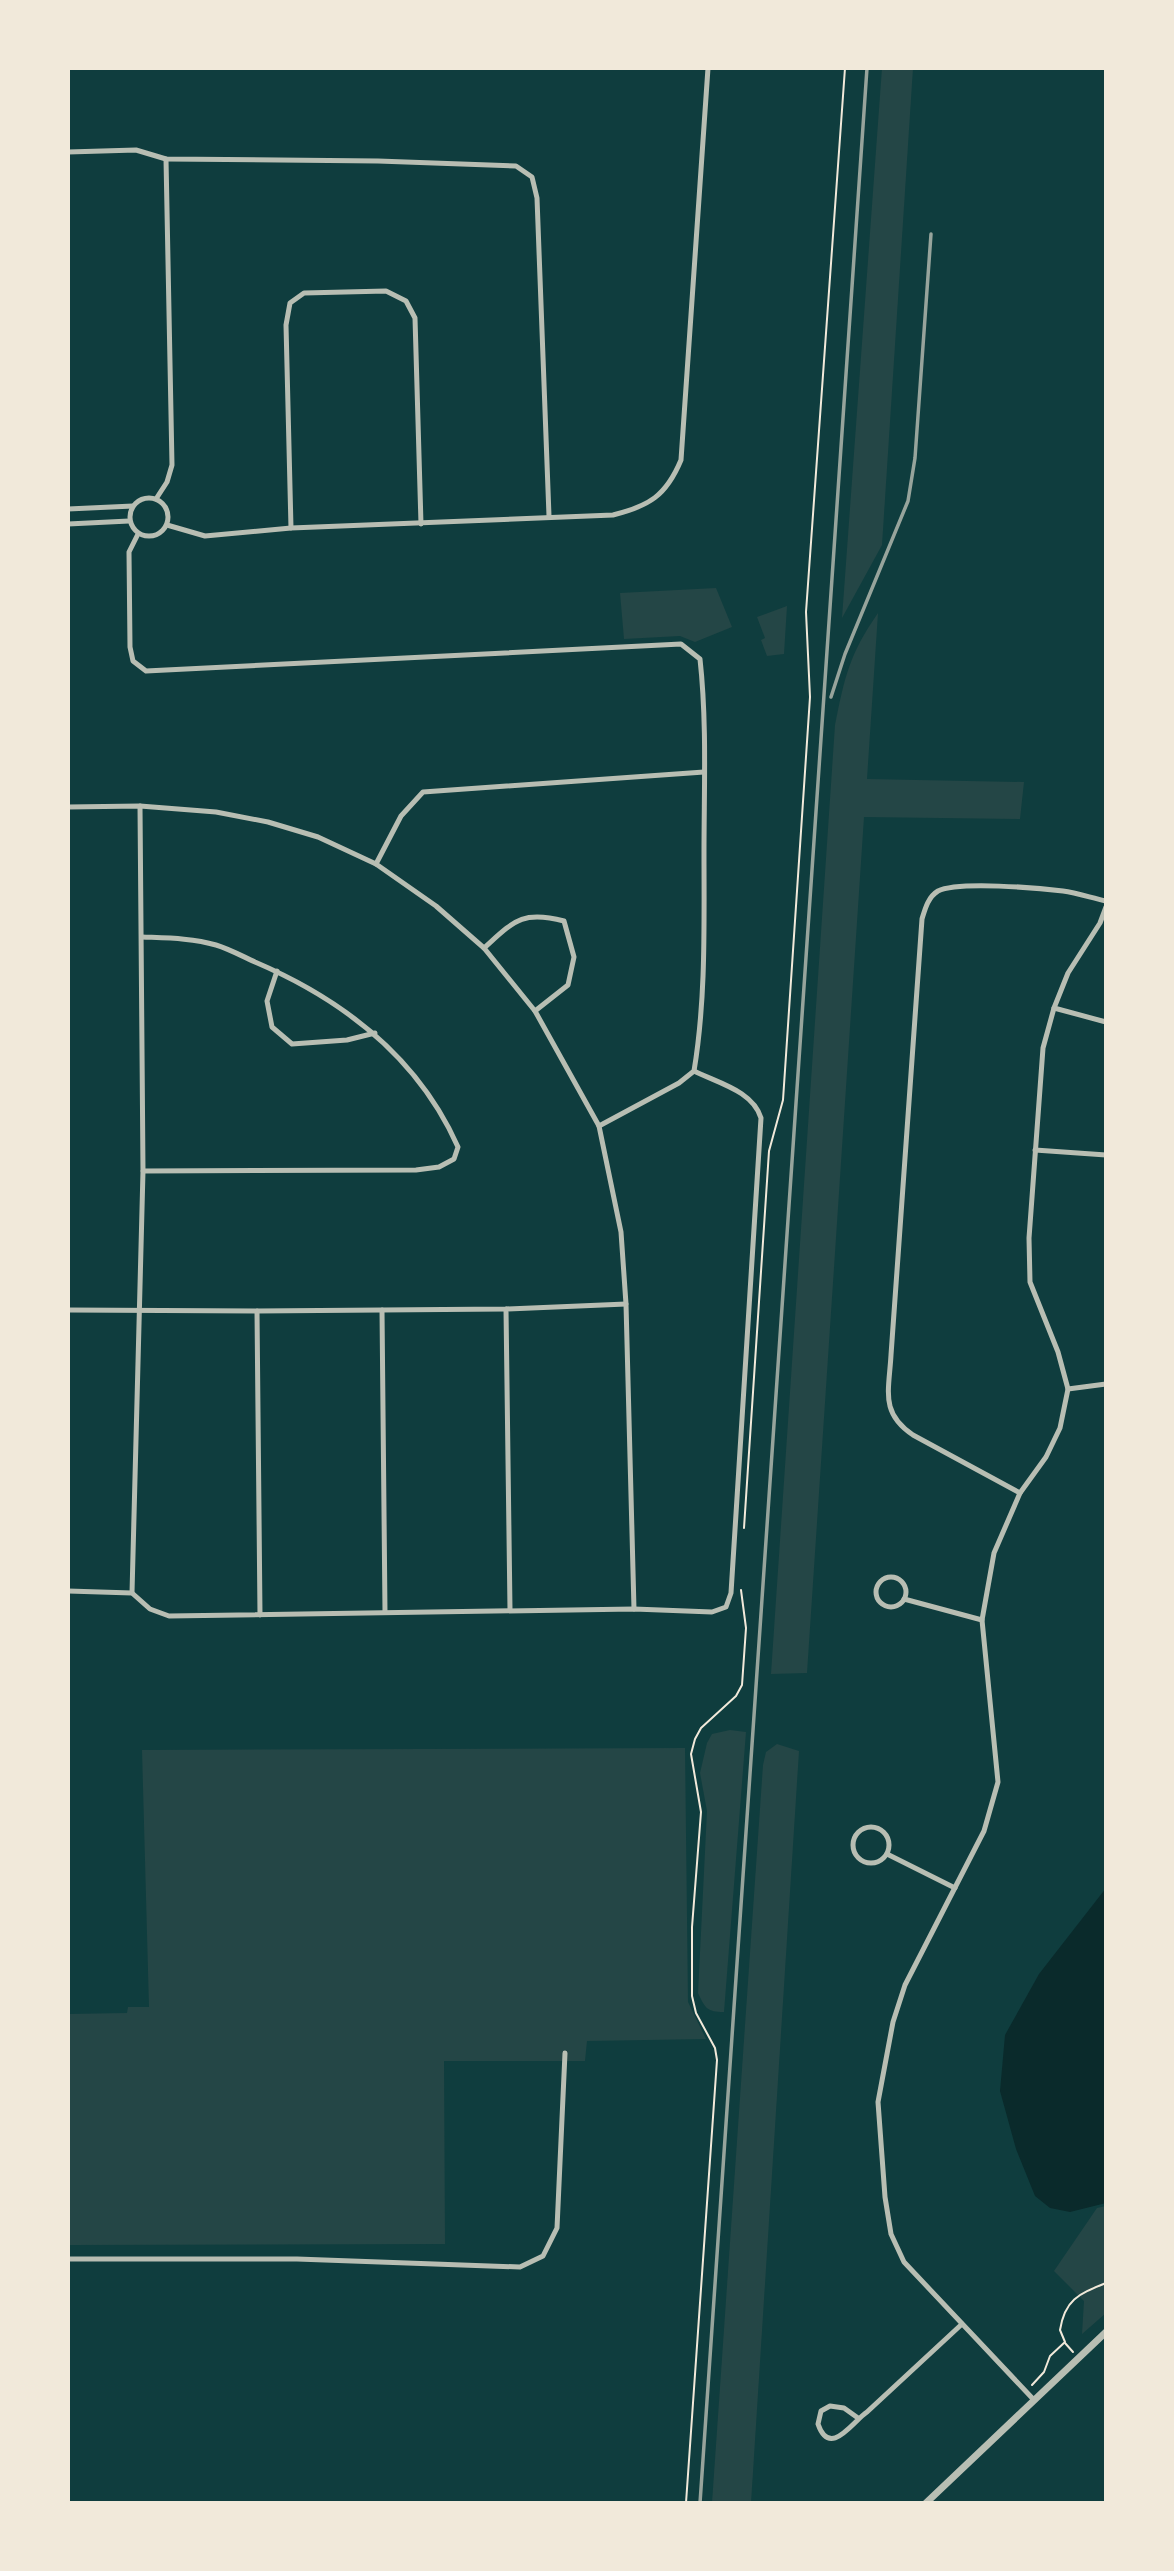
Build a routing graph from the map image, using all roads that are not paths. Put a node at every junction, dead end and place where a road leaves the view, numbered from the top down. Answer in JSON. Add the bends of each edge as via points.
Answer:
{"nodes":[{"id":1,"x":708,"y":68,"type":"edge"},
{"id":2,"x":68,"y":152,"type":"edge"},
{"id":3,"x":166,"y":159,"type":"junction"},
{"id":4,"x":156,"y":499,"type":"junction"},
{"id":5,"x":133,"y":506,"type":"junction"},
{"id":6,"x":68,"y":509,"type":"edge"},
{"id":7,"x":549,"y":516,"type":"junction"},
{"id":8,"x":129,"y":521,"type":"junction"},
{"id":9,"x":68,"y":524,"type":"edge"},
{"id":10,"x":421,"y":524,"type":"junction"},
{"id":11,"x":167,"y":525,"type":"junction"},
{"id":12,"x":291,"y":528,"type":"junction"},
{"id":13,"x":138,"y":534,"type":"junction"},
{"id":14,"x":704,"y":772,"type":"junction"},
{"id":15,"x":140,"y":806,"type":"junction"},
{"id":16,"x":68,"y":807,"type":"edge"},
{"id":17,"x":376,"y":864,"type":"junction"},
{"id":18,"x":1106,"y":904,"type":"edge"},
{"id":19,"x":142,"y":937,"type":"junction"},
{"id":20,"x":484,"y":948,"type":"junction"},
{"id":21,"x":277,"y":971,"type":"junction"},
{"id":22,"x":1054,"y":1008,"type":"junction"},
{"id":23,"x":535,"y":1011,"type":"junction"},
{"id":24,"x":1106,"y":1022,"type":"edge"},
{"id":25,"x":375,"y":1033,"type":"junction"},
{"id":26,"x":694,"y":1071,"type":"junction"},
{"id":27,"x":599,"y":1126,"type":"junction"},
{"id":28,"x":1035,"y":1150,"type":"junction"},
{"id":29,"x":1106,"y":1155,"type":"edge"},
{"id":30,"x":143,"y":1171,"type":"junction"},
{"id":31,"x":626,"y":1304,"type":"junction"},
{"id":32,"x":139,"y":1309,"type":"junction"},
{"id":33,"x":506,"y":1309,"type":"junction"},
{"id":34,"x":68,"y":1310,"type":"edge"},
{"id":35,"x":382,"y":1310,"type":"junction"},
{"id":36,"x":257,"y":1311,"type":"junction"},
{"id":37,"x":1106,"y":1384,"type":"edge"},
{"id":38,"x":1068,"y":1389,"type":"junction"},
{"id":39,"x":1020,"y":1493,"type":"junction"},
{"id":40,"x":68,"y":1591,"type":"edge"},
{"id":41,"x":132,"y":1593,"type":"junction"},
{"id":42,"x":905,"y":1599,"type":"junction"},
{"id":43,"x":634,"y":1609,"type":"junction"},
{"id":44,"x":510,"y":1610,"type":"junction"},
{"id":45,"x":385,"y":1612,"type":"junction"},
{"id":46,"x":260,"y":1615,"type":"junction"},
{"id":47,"x":982,"y":1620,"type":"junction"},
{"id":48,"x":887,"y":1853,"type":"junction"},
{"id":49,"x":955,"y":1888,"type":"junction"},
{"id":50,"x":565,"y":2053,"type":"dead end"},
{"id":51,"x":68,"y":2259,"type":"edge"},
{"id":52,"x":962,"y":2324,"type":"junction"},
{"id":53,"x":1106,"y":2332,"type":"edge"},
{"id":54,"x":1034,"y":2400,"type":"junction"},
{"id":55,"x":858,"y":2417,"type":"junction"},
{"id":56,"x":926,"y":2503,"type":"edge"}],
"edges":[{"from":1,"to":7,"type":"street","via":[[681,460],[670,481],[642,508],[613,515]]},
{"from":2,"to":3,"type":"street","via":[[136,150]]},
{"from":3,"to":4,"type":"street","via":[[172,465]]},
{"from":3,"to":7,"type":"street","via":[[516,166],[532,177],[537,198]]},
{"from":4,"to":5,"type":"street","via":[[139,500]]},
{"from":4,"to":11,"type":"street","via":[[167,510]]},
{"from":5,"to":6,"type":"street"},
{"from":5,"to":8,"type":"street"},
{"from":7,"to":10,"type":"street"},
{"from":8,"to":9,"type":"street"},
{"from":8,"to":13,"type":"street"},
{"from":10,"to":12,"type":"street"},
{"from":10,"to":12,"type":"street","via":[[415,318],[406,300],[386,291],[304,293],[290,303],[286,325]]},
{"from":11,"to":12,"type":"street","via":[[205,536]]},
{"from":11,"to":13,"type":"street","via":[[156,536]]},
{"from":13,"to":14,"type":"street","via":[[130,552],[130,647],[133,661],[146,671],[681,643],[700,659]]},
{"from":14,"to":17,"type":"street","via":[[423,792],[401,816]]},
{"from":14,"to":26,"type":"street","via":[[703,969]]},
{"from":15,"to":16,"type":"street"},
{"from":15,"to":17,"type":"street","via":[[268,822],[318,837]]},
{"from":15,"to":19,"type":"street"},
{"from":17,"to":20,"type":"street","via":[[436,906]]},
{"from":18,"to":22,"type":"street"},
{"from":18,"to":39,"type":"street","via":[[1064,891],[973,886],[937,892],[922,919],[891,1355],[891,1412],[898,1425],[913,1435]]},
{"from":19,"to":21,"type":"street","via":[[215,945]]},
{"from":19,"to":30,"type":"street"},
{"from":20,"to":23,"type":"street"},
{"from":20,"to":23,"type":"street","via":[[514,921],[540,915],[564,921],[574,957],[568,985]]},
{"from":21,"to":25,"type":"street","via":[[322,995]]},
{"from":21,"to":25,"type":"street","via":[[267,1001],[272,1027],[292,1044]]},
{"from":22,"to":24,"type":"street"},
{"from":22,"to":28,"type":"street","via":[[1042,1048]]},
{"from":23,"to":27,"type":"street"},
{"from":25,"to":30,"type":"street","via":[[415,1075],[458,1147],[454,1159],[439,1167],[416,1170]]},
{"from":26,"to":27,"type":"street"},
{"from":26,"to":43,"type":"street","via":[[748,1098],[761,1118],[731,1593],[726,1606],[712,1612]]},
{"from":27,"to":31,"type":"street","via":[[621,1232]]},
{"from":28,"to":29,"type":"street"},
{"from":28,"to":38,"type":"street","via":[[1030,1282]]},
{"from":30,"to":32,"type":"street"},
{"from":31,"to":33,"type":"street"},
{"from":31,"to":43,"type":"street"},
{"from":32,"to":34,"type":"street"},
{"from":32,"to":36,"type":"street"},
{"from":32,"to":41,"type":"street"},
{"from":33,"to":35,"type":"street"},
{"from":33,"to":44,"type":"street"},
{"from":35,"to":36,"type":"street"},
{"from":35,"to":45,"type":"street"},
{"from":36,"to":46,"type":"street"},
{"from":37,"to":38,"type":"street"},
{"from":38,"to":39,"type":"street","via":[[1051,1447]]},
{"from":39,"to":47,"type":"street","via":[[994,1553]]},
{"from":40,"to":41,"type":"street"},
{"from":41,"to":46,"type":"street","via":[[150,1609],[169,1616]]},
{"from":42,"to":42,"type":"street","via":[[899,1579],[885,1578],[877,1586],[877,1598],[885,1606],[896,1606]]},
{"from":42,"to":47,"type":"street"},
{"from":43,"to":44,"type":"street"},
{"from":44,"to":45,"type":"street"},
{"from":45,"to":46,"type":"street"},
{"from":47,"to":49,"type":"street","via":[[998,1782],[984,1831]]},
{"from":48,"to":48,"type":"street","via":[[889,1841],[878,1829],[866,1828],[854,1838],[854,1853],[865,1863],[877,1863]]},
{"from":48,"to":49,"type":"street"},
{"from":49,"to":52,"type":"street","via":[[905,1985],[878,2102],[891,2234],[904,2262]]},
{"from":50,"to":51,"type":"street","via":[[557,2228],[543,2256],[520,2267],[297,2259]]},
{"from":52,"to":54,"type":"street"},
{"from":52,"to":55,"type":"street"},
{"from":53,"to":54,"type":"street"},
{"from":54,"to":56,"type":"street"},
{"from":55,"to":55,"type":"street","via":[[830,2406],[819,2414],[818,2428],[825,2436],[836,2438],[850,2430]]}]}
